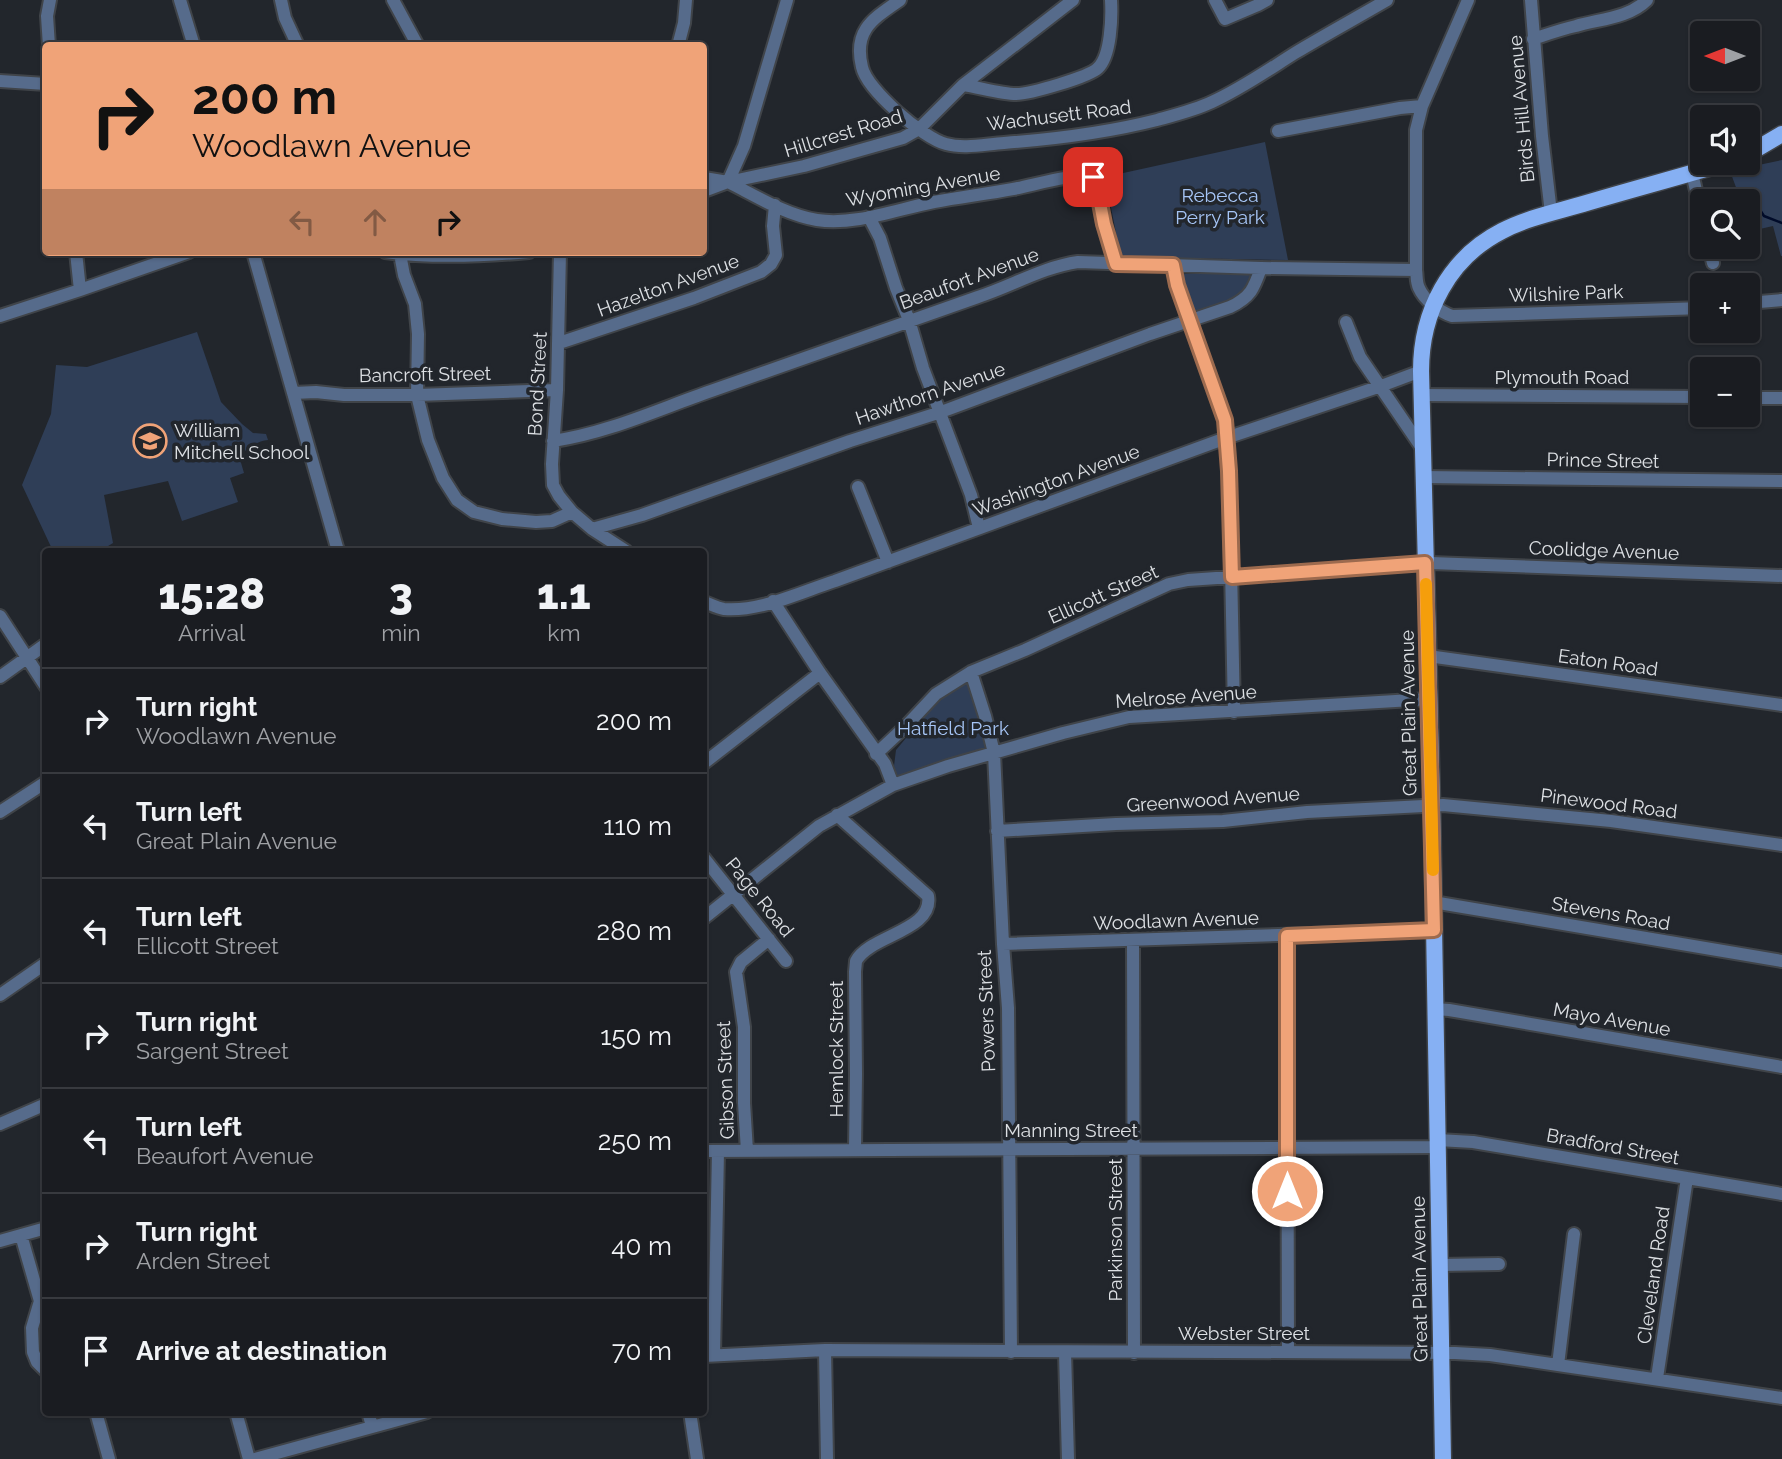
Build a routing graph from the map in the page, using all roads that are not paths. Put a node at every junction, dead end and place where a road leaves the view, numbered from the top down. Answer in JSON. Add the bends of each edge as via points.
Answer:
{"nodes":[{"id":1,"x":50,"y":0,"type":"edge"},
{"id":2,"x":180,"y":0,"type":"edge"},
{"id":3,"x":281,"y":0,"type":"edge"},
{"id":4,"x":393,"y":0,"type":"edge"},
{"id":5,"x":686,"y":0,"type":"edge"},
{"id":6,"x":787,"y":0,"type":"edge"},
{"id":7,"x":900,"y":0,"type":"edge"},
{"id":8,"x":1073,"y":0,"type":"edge"},
{"id":9,"x":1111,"y":0,"type":"edge"},
{"id":10,"x":1215,"y":0,"type":"edge"},
{"id":11,"x":1267,"y":0,"type":"edge"},
{"id":12,"x":1387,"y":0,"type":"edge"},
{"id":13,"x":1468,"y":0,"type":"edge"},
{"id":14,"x":1531,"y":0,"type":"edge"},
{"id":15,"x":1647,"y":0,"type":"edge"},
{"id":16,"x":1534,"y":38,"type":"junction"},
{"id":17,"x":50,"y":42,"type":"edge"},
{"id":18,"x":193,"y":42,"type":"edge"},
{"id":19,"x":296,"y":42,"type":"edge"},
{"id":20,"x":416,"y":42,"type":"edge"},
{"id":21,"x":679,"y":42,"type":"edge"},
{"id":22,"x":0,"y":81,"type":"edge"},
{"id":23,"x":42,"y":84,"type":"edge"},
{"id":24,"x":962,"y":85,"type":"junction"},
{"id":25,"x":1422,"y":106,"type":"junction"},
{"id":26,"x":919,"y":129,"type":"junction"},
{"id":27,"x":1278,"y":131,"type":"dead end"},
{"id":28,"x":1782,"y":134,"type":"edge"},
{"id":29,"x":1760,"y":147,"type":"edge"},
{"id":30,"x":1690,"y":174,"type":"edge"},
{"id":31,"x":707,"y":178,"type":"edge"},
{"id":32,"x":728,"y":182,"type":"junction"},
{"id":33,"x":707,"y":190,"type":"edge"},
{"id":34,"x":775,"y":205,"type":"junction"},
{"id":35,"x":1551,"y":213,"type":"junction"},
{"id":36,"x":869,"y":216,"type":"junction"},
{"id":37,"x":76,"y":256,"type":"edge"},
{"id":38,"x":178,"y":256,"type":"edge"},
{"id":39,"x":254,"y":256,"type":"edge"},
{"id":40,"x":400,"y":256,"type":"edge"},
{"id":41,"x":560,"y":256,"type":"edge"},
{"id":42,"x":1712,"y":259,"type":"edge"},
{"id":43,"x":1713,"y":263,"type":"dead end"},
{"id":44,"x":1116,"y":264,"type":"junction"},
{"id":45,"x":1173,"y":265,"type":"junction"},
{"id":46,"x":1261,"y":268,"type":"junction"},
{"id":47,"x":1416,"y":270,"type":"junction"},
{"id":48,"x":80,"y":290,"type":"junction"},
{"id":49,"x":1782,"y":300,"type":"edge"},
{"id":50,"x":1760,"y":302,"type":"edge"},
{"id":51,"x":1433,"y":304,"type":"junction"},
{"id":52,"x":1690,"y":308,"type":"edge"},
{"id":53,"x":0,"y":316,"type":"edge"},
{"id":54,"x":909,"y":320,"type":"junction"},
{"id":55,"x":1189,"y":321,"type":"junction"},
{"id":56,"x":1346,"y":322,"type":"dead end"},
{"id":57,"x":559,"y":343,"type":"junction"},
{"id":58,"x":1420,"y":371,"type":"junction"},
{"id":59,"x":1381,"y":386,"type":"junction"},
{"id":60,"x":558,"y":390,"type":"junction"},
{"id":61,"x":293,"y":393,"type":"junction"},
{"id":62,"x":417,"y":394,"type":"junction"},
{"id":63,"x":1421,"y":395,"type":"junction"},
{"id":64,"x":1690,"y":397,"type":"edge"},
{"id":65,"x":1760,"y":398,"type":"edge"},
{"id":66,"x":1782,"y":398,"type":"edge"},
{"id":67,"x":941,"y":412,"type":"junction"},
{"id":68,"x":1226,"y":438,"type":"junction"},
{"id":69,"x":553,"y":441,"type":"junction"},
{"id":70,"x":1423,"y":448,"type":"junction"},
{"id":71,"x":1423,"y":477,"type":"junction"},
{"id":72,"x":1782,"y":481,"type":"edge"},
{"id":73,"x":858,"y":487,"type":"dead end"},
{"id":74,"x":572,"y":512,"type":"junction"},
{"id":75,"x":979,"y":528,"type":"junction"},
{"id":76,"x":592,"y":529,"type":"junction"},
{"id":77,"x":337,"y":548,"type":"edge"},
{"id":78,"x":621,"y":548,"type":"edge"},
{"id":79,"x":888,"y":562,"type":"junction"},
{"id":80,"x":1425,"y":563,"type":"junction"},
{"id":81,"x":1782,"y":576,"type":"edge"},
{"id":82,"x":1232,"y":577,"type":"junction"},
{"id":83,"x":773,"y":601,"type":"junction"},
{"id":84,"x":707,"y":603,"type":"edge"},
{"id":85,"x":0,"y":617,"type":"edge"},
{"id":86,"x":42,"y":647,"type":"edge"},
{"id":87,"x":1428,"y":656,"type":"junction"},
{"id":88,"x":26,"y":657,"type":"junction"},
{"id":89,"x":971,"y":672,"type":"junction"},
{"id":90,"x":820,"y":673,"type":"junction"},
{"id":91,"x":0,"y":677,"type":"edge"},
{"id":92,"x":42,"y":681,"type":"edge"},
{"id":93,"x":1429,"y":699,"type":"junction"},
{"id":94,"x":1782,"y":705,"type":"edge"},
{"id":95,"x":1234,"y":712,"type":"junction"},
{"id":96,"x":994,"y":753,"type":"junction"},
{"id":97,"x":876,"y":754,"type":"junction"},
{"id":98,"x":707,"y":761,"type":"edge"},
{"id":99,"x":42,"y":785,"type":"edge"},
{"id":100,"x":893,"y":785,"type":"junction"},
{"id":101,"x":1432,"y":806,"type":"junction"},
{"id":102,"x":0,"y":812,"type":"edge"},
{"id":103,"x":837,"y":815,"type":"junction"},
{"id":104,"x":997,"y":831,"type":"junction"},
{"id":105,"x":1782,"y":845,"type":"edge"},
{"id":106,"x":707,"y":862,"type":"edge"},
{"id":107,"x":733,"y":895,"type":"junction"},
{"id":108,"x":1433,"y":902,"type":"junction"},
{"id":109,"x":707,"y":916,"type":"edge"},
{"id":110,"x":1434,"y":930,"type":"junction"},
{"id":111,"x":1287,"y":936,"type":"junction"},
{"id":112,"x":769,"y":939,"type":"junction"},
{"id":113,"x":1133,"y":940,"type":"junction"},
{"id":114,"x":1003,"y":944,"type":"junction"},
{"id":115,"x":786,"y":961,"type":"dead end"},
{"id":116,"x":1782,"y":961,"type":"edge"},
{"id":117,"x":42,"y":966,"type":"edge"},
{"id":118,"x":0,"y":995,"type":"edge"},
{"id":119,"x":1435,"y":1009,"type":"junction"},
{"id":120,"x":1782,"y":1067,"type":"edge"},
{"id":121,"x":42,"y":1106,"type":"edge"},
{"id":122,"x":0,"y":1124,"type":"edge"},
{"id":123,"x":1438,"y":1143,"type":"junction"},
{"id":124,"x":1287,"y":1148,"type":"junction"},
{"id":125,"x":1134,"y":1149,"type":"junction"},
{"id":126,"x":855,"y":1150,"type":"junction"},
{"id":127,"x":1008,"y":1150,"type":"junction"},
{"id":128,"x":707,"y":1151,"type":"edge"},
{"id":129,"x":718,"y":1151,"type":"junction"},
{"id":130,"x":747,"y":1151,"type":"junction"},
{"id":131,"x":1687,"y":1178,"type":"junction"},
{"id":132,"x":1782,"y":1194,"type":"edge"},
{"id":133,"x":42,"y":1229,"type":"edge"},
{"id":134,"x":1574,"y":1234,"type":"dead end"},
{"id":135,"x":21,"y":1235,"type":"junction"},
{"id":136,"x":0,"y":1241,"type":"edge"},
{"id":137,"x":709,"y":1254,"type":"edge"},
{"id":138,"x":1499,"y":1264,"type":"dead end"},
{"id":139,"x":1440,"y":1265,"type":"junction"},
{"id":140,"x":42,"y":1299,"type":"edge"},
{"id":141,"x":42,"y":1304,"type":"edge"},
{"id":142,"x":825,"y":1350,"type":"junction"},
{"id":143,"x":1011,"y":1352,"type":"junction"},
{"id":144,"x":1065,"y":1352,"type":"junction"},
{"id":145,"x":1288,"y":1352,"type":"junction"},
{"id":146,"x":1135,"y":1353,"type":"junction"},
{"id":147,"x":1441,"y":1353,"type":"junction"},
{"id":148,"x":708,"y":1356,"type":"edge"},
{"id":149,"x":1558,"y":1365,"type":"junction"},
{"id":150,"x":42,"y":1368,"type":"edge"},
{"id":151,"x":1657,"y":1378,"type":"junction"},
{"id":152,"x":1782,"y":1398,"type":"edge"},
{"id":153,"x":97,"y":1416,"type":"edge"},
{"id":154,"x":237,"y":1416,"type":"edge"},
{"id":155,"x":369,"y":1416,"type":"edge"},
{"id":156,"x":411,"y":1416,"type":"edge"},
{"id":157,"x":691,"y":1416,"type":"edge"},
{"id":158,"x":372,"y":1426,"type":"junction"},
{"id":159,"x":109,"y":1459,"type":"edge"},
{"id":160,"x":249,"y":1459,"type":"edge"},
{"id":161,"x":256,"y":1459,"type":"edge"},
{"id":162,"x":697,"y":1459,"type":"edge"},
{"id":163,"x":827,"y":1459,"type":"edge"},
{"id":164,"x":1068,"y":1459,"type":"edge"},
{"id":165,"x":1443,"y":1459,"type":"edge"}],
"edges":[{"from":1,"to":17,"type":"street"},
{"from":2,"to":18,"type":"street"},
{"from":3,"to":19,"type":"street"},
{"from":4,"to":20,"type":"street"},
{"from":5,"to":21,"type":"street"},
{"from":6,"to":32,"type":"street","via":[[744,146]]},
{"from":7,"to":26,"type":"street","name":"Wachusett Road","via":[[865,29],[859,55],[863,73],[873,86]]},
{"from":8,"to":24,"type":"street","name":"Hillcrest Road"},
{"from":9,"to":24,"type":"street","via":[[1107,49],[1097,69],[1076,80],[1017,94]]},
{"from":10,"to":11,"type":"street","via":[[1225,19]]},
{"from":12,"to":26,"type":"street","name":"Wachusett Road","via":[[1212,103],[1172,116],[1056,139],[975,145],[948,145]]},
{"from":13,"to":25,"type":"street"},
{"from":14,"to":16,"type":"street","name":"Birds Hill Avenue"},
{"from":15,"to":16,"type":"street","via":[[1625,14]]},
{"from":16,"to":35,"type":"street","name":"Birds Hill Avenue"},
{"from":22,"to":23,"type":"street"},
{"from":24,"to":26,"type":"street","name":"Hillcrest Road"},
{"from":25,"to":27,"type":"street"},
{"from":25,"to":47,"type":"street","via":[[1416,130]]},
{"from":26,"to":32,"type":"street","name":"Hillcrest Road","via":[[856,153]]},
{"from":28,"to":29,"type":"main road"},
{"from":30,"to":35,"type":"main road","name":"Great Plain Avenue"},
{"from":31,"to":32,"type":"street","name":"Hillcrest Road"},
{"from":32,"to":33,"type":"street"},
{"from":32,"to":34,"type":"street","name":"Wyoming Avenue"},
{"from":34,"to":36,"type":"street","name":"Wyoming Avenue","via":[[817,220]]},
{"from":34,"to":57,"type":"street","name":"Hazelton Avenue","via":[[776,255],[761,272]]},
{"from":35,"to":51,"type":"main road","name":"Great Plain Avenue","via":[[1511,226],[1475,249],[1448,278]]},
{"from":36,"to":44,"type":"street","name":"Wyoming Avenue","via":[[1088,176],[1096,182]]},
{"from":36,"to":54,"type":"street"},
{"from":37,"to":48,"type":"street"},
{"from":38,"to":48,"type":"street"},
{"from":39,"to":61,"type":"street"},
{"from":40,"to":62,"type":"street","via":[[415,304]]},
{"from":41,"to":57,"type":"street","name":"Bond Street"},
{"from":42,"to":43,"type":"street"},
{"from":44,"to":45,"type":"street","name":"Beaufort Avenue"},
{"from":44,"to":54,"type":"street","name":"Beaufort Avenue","via":[[1063,264]]},
{"from":45,"to":46,"type":"street","name":"Beaufort Avenue"},
{"from":45,"to":55,"type":"street"},
{"from":46,"to":47,"type":"street","name":"Beaufort Avenue"},
{"from":46,"to":55,"type":"street","name":"Hawthorn Avenue","via":[[1254,288],[1241,302]]},
{"from":47,"to":51,"type":"street","via":[[1420,291]]},
{"from":48,"to":53,"type":"street"},
{"from":49,"to":50,"type":"street"},
{"from":51,"to":52,"type":"street","name":"Wilshire Park","via":[[1456,316]]},
{"from":51,"to":58,"type":"main road","name":"Great Plain Avenue","via":[[1424,331]]},
{"from":54,"to":67,"type":"street"},
{"from":54,"to":69,"type":"street","name":"Beaufort Avenue","via":[[632,420]]},
{"from":55,"to":67,"type":"street","name":"Hawthorn Avenue"},
{"from":55,"to":68,"type":"street","via":[[1225,420]]},
{"from":56,"to":59,"type":"street","via":[[1360,357]]},
{"from":57,"to":60,"type":"street","name":"Bond Street"},
{"from":58,"to":59,"type":"street","name":"Washington Avenue"},
{"from":58,"to":63,"type":"main road","name":"Great Plain Avenue"},
{"from":59,"to":68,"type":"street","name":"Washington Avenue"},
{"from":59,"to":70,"type":"street"},
{"from":60,"to":62,"type":"street","name":"Bancroft Street"},
{"from":60,"to":69,"type":"street","name":"Bond Street"},
{"from":61,"to":62,"type":"street","name":"Bancroft Street"},
{"from":61,"to":77,"type":"street"},
{"from":62,"to":74,"type":"street","via":[[428,440],[457,500],[474,512],[502,519],[552,521]]},
{"from":63,"to":64,"type":"street","name":"Plymouth Road"},
{"from":63,"to":70,"type":"main road","name":"Great Plain Avenue"},
{"from":65,"to":66,"type":"street"},
{"from":67,"to":75,"type":"street"},
{"from":67,"to":76,"type":"street","name":"Hawthorn Avenue"},
{"from":68,"to":75,"type":"street","name":"Washington Avenue"},
{"from":68,"to":82,"type":"street"},
{"from":69,"to":74,"type":"street","name":"Bond Street","via":[[553,485]]},
{"from":70,"to":71,"type":"main road","name":"Great Plain Avenue"},
{"from":71,"to":72,"type":"street","name":"Prince Street"},
{"from":71,"to":80,"type":"main road","name":"Great Plain Avenue"},
{"from":73,"to":79,"type":"street"},
{"from":74,"to":76,"type":"street"},
{"from":75,"to":79,"type":"street","name":"Washington Avenue"},
{"from":76,"to":78,"type":"street"},
{"from":79,"to":83,"type":"street","name":"Washington Avenue"},
{"from":80,"to":81,"type":"street","name":"Coolidge Avenue"},
{"from":80,"to":82,"type":"street","name":"Ellicott Street"},
{"from":80,"to":87,"type":"main road","name":"Great Plain Avenue"},
{"from":82,"to":89,"type":"street","name":"Ellicott Street","via":[[1169,584]]},
{"from":82,"to":95,"type":"street"},
{"from":83,"to":84,"type":"street","name":"Washington Avenue","via":[[748,609],[721,609]]},
{"from":83,"to":90,"type":"street"},
{"from":85,"to":88,"type":"street"},
{"from":86,"to":88,"type":"street"},
{"from":87,"to":93,"type":"main road","name":"Great Plain Avenue"},
{"from":87,"to":94,"type":"street","name":"Eaton Road"},
{"from":88,"to":91,"type":"street"},
{"from":88,"to":92,"type":"street"},
{"from":89,"to":96,"type":"street","name":"Powers Street"},
{"from":89,"to":97,"type":"street","name":"Ellicott Street","via":[[936,694]]},
{"from":90,"to":97,"type":"street"},
{"from":90,"to":98,"type":"street"},
{"from":93,"to":95,"type":"street","name":"Melrose Avenue"},
{"from":93,"to":101,"type":"main road","name":"Great Plain Avenue"},
{"from":95,"to":96,"type":"street","name":"Melrose Avenue","via":[[1110,721]]},
{"from":96,"to":100,"type":"street","name":"Melrose Avenue"},
{"from":96,"to":104,"type":"street","name":"Powers Street"},
{"from":97,"to":100,"type":"street"},
{"from":99,"to":102,"type":"street"},
{"from":100,"to":103,"type":"street","name":"Melrose Avenue"},
{"from":101,"to":104,"type":"street","name":"Greenwood Avenue"},
{"from":101,"to":105,"type":"street","name":"Pinewood Road","via":[[1611,821]]},
{"from":101,"to":108,"type":"main road","name":"Great Plain Avenue"},
{"from":103,"to":107,"type":"street","name":"Melrose Avenue"},
{"from":103,"to":126,"type":"street","name":"Hemlock Street","via":[[928,897],[929,904],[906,930],[876,942],[856,961]]},
{"from":104,"to":114,"type":"street","name":"Powers Street"},
{"from":106,"to":107,"type":"street","name":"Page Road"},
{"from":107,"to":109,"type":"street","name":"Melrose Avenue"},
{"from":107,"to":112,"type":"street","name":"Page Road"},
{"from":108,"to":110,"type":"main road","name":"Great Plain Avenue"},
{"from":108,"to":116,"type":"street","name":"Stevens Road"},
{"from":110,"to":111,"type":"street","name":"Woodlawn Avenue"},
{"from":110,"to":119,"type":"main road","name":"Great Plain Avenue"},
{"from":111,"to":113,"type":"street","name":"Woodlawn Avenue"},
{"from":111,"to":124,"type":"street"},
{"from":112,"to":115,"type":"street","name":"Page Road"},
{"from":112,"to":130,"type":"street","name":"Gibson Street","via":[[741,962],[736,972],[744,1027]]},
{"from":113,"to":114,"type":"street","name":"Woodlawn Avenue"},
{"from":113,"to":125,"type":"street","name":"Parkinson Street"},
{"from":114,"to":127,"type":"street","name":"Powers Street"},
{"from":117,"to":118,"type":"street"},
{"from":119,"to":120,"type":"street","name":"Mayo Avenue"},
{"from":119,"to":123,"type":"main road","name":"Great Plain Avenue"},
{"from":121,"to":122,"type":"street"},
{"from":123,"to":124,"type":"street","name":"Manning Street"},
{"from":123,"to":131,"type":"street","name":"Bradford Street","via":[[1473,1142]]},
{"from":123,"to":139,"type":"main road","name":"Great Plain Avenue"},
{"from":124,"to":125,"type":"street","name":"Manning Street"},
{"from":124,"to":145,"type":"street"},
{"from":125,"to":127,"type":"street","name":"Manning Street"},
{"from":125,"to":146,"type":"street","name":"Parkinson Street"},
{"from":126,"to":127,"type":"street","name":"Manning Street"},
{"from":126,"to":130,"type":"street","name":"Manning Street"},
{"from":127,"to":143,"type":"street","name":"Powers Street"},
{"from":128,"to":129,"type":"street","name":"Manning Street"},
{"from":129,"to":130,"type":"street","name":"Manning Street"},
{"from":129,"to":137,"type":"street"},
{"from":131,"to":132,"type":"street","name":"Bradford Street"},
{"from":131,"to":151,"type":"street","name":"Cleveland Road"},
{"from":133,"to":135,"type":"street"},
{"from":134,"to":149,"type":"street"},
{"from":135,"to":136,"type":"street"},
{"from":135,"to":140,"type":"street"},
{"from":137,"to":148,"type":"street"},
{"from":138,"to":139,"type":"street"},
{"from":139,"to":147,"type":"main road","name":"Great Plain Avenue"},
{"from":141,"to":150,"type":"street","via":[[31,1338]]},
{"from":142,"to":143,"type":"street","name":"Webster Street"},
{"from":142,"to":148,"type":"street","name":"Webster Street"},
{"from":142,"to":163,"type":"street"},
{"from":143,"to":144,"type":"street","name":"Webster Street"},
{"from":144,"to":146,"type":"street","name":"Webster Street"},
{"from":144,"to":164,"type":"street"},
{"from":145,"to":146,"type":"street","name":"Webster Street"},
{"from":145,"to":147,"type":"street","name":"Webster Street"},
{"from":147,"to":149,"type":"street","name":"Webster Street"},
{"from":147,"to":165,"type":"main road","name":"Great Plain Avenue"},
{"from":149,"to":151,"type":"street","name":"Webster Street"},
{"from":151,"to":152,"type":"street","name":"Webster Street"},
{"from":153,"to":159,"type":"street"},
{"from":154,"to":160,"type":"street"},
{"from":155,"to":158,"type":"street"},
{"from":156,"to":158,"type":"street"},
{"from":157,"to":162,"type":"street"},
{"from":158,"to":161,"type":"street"}]}
